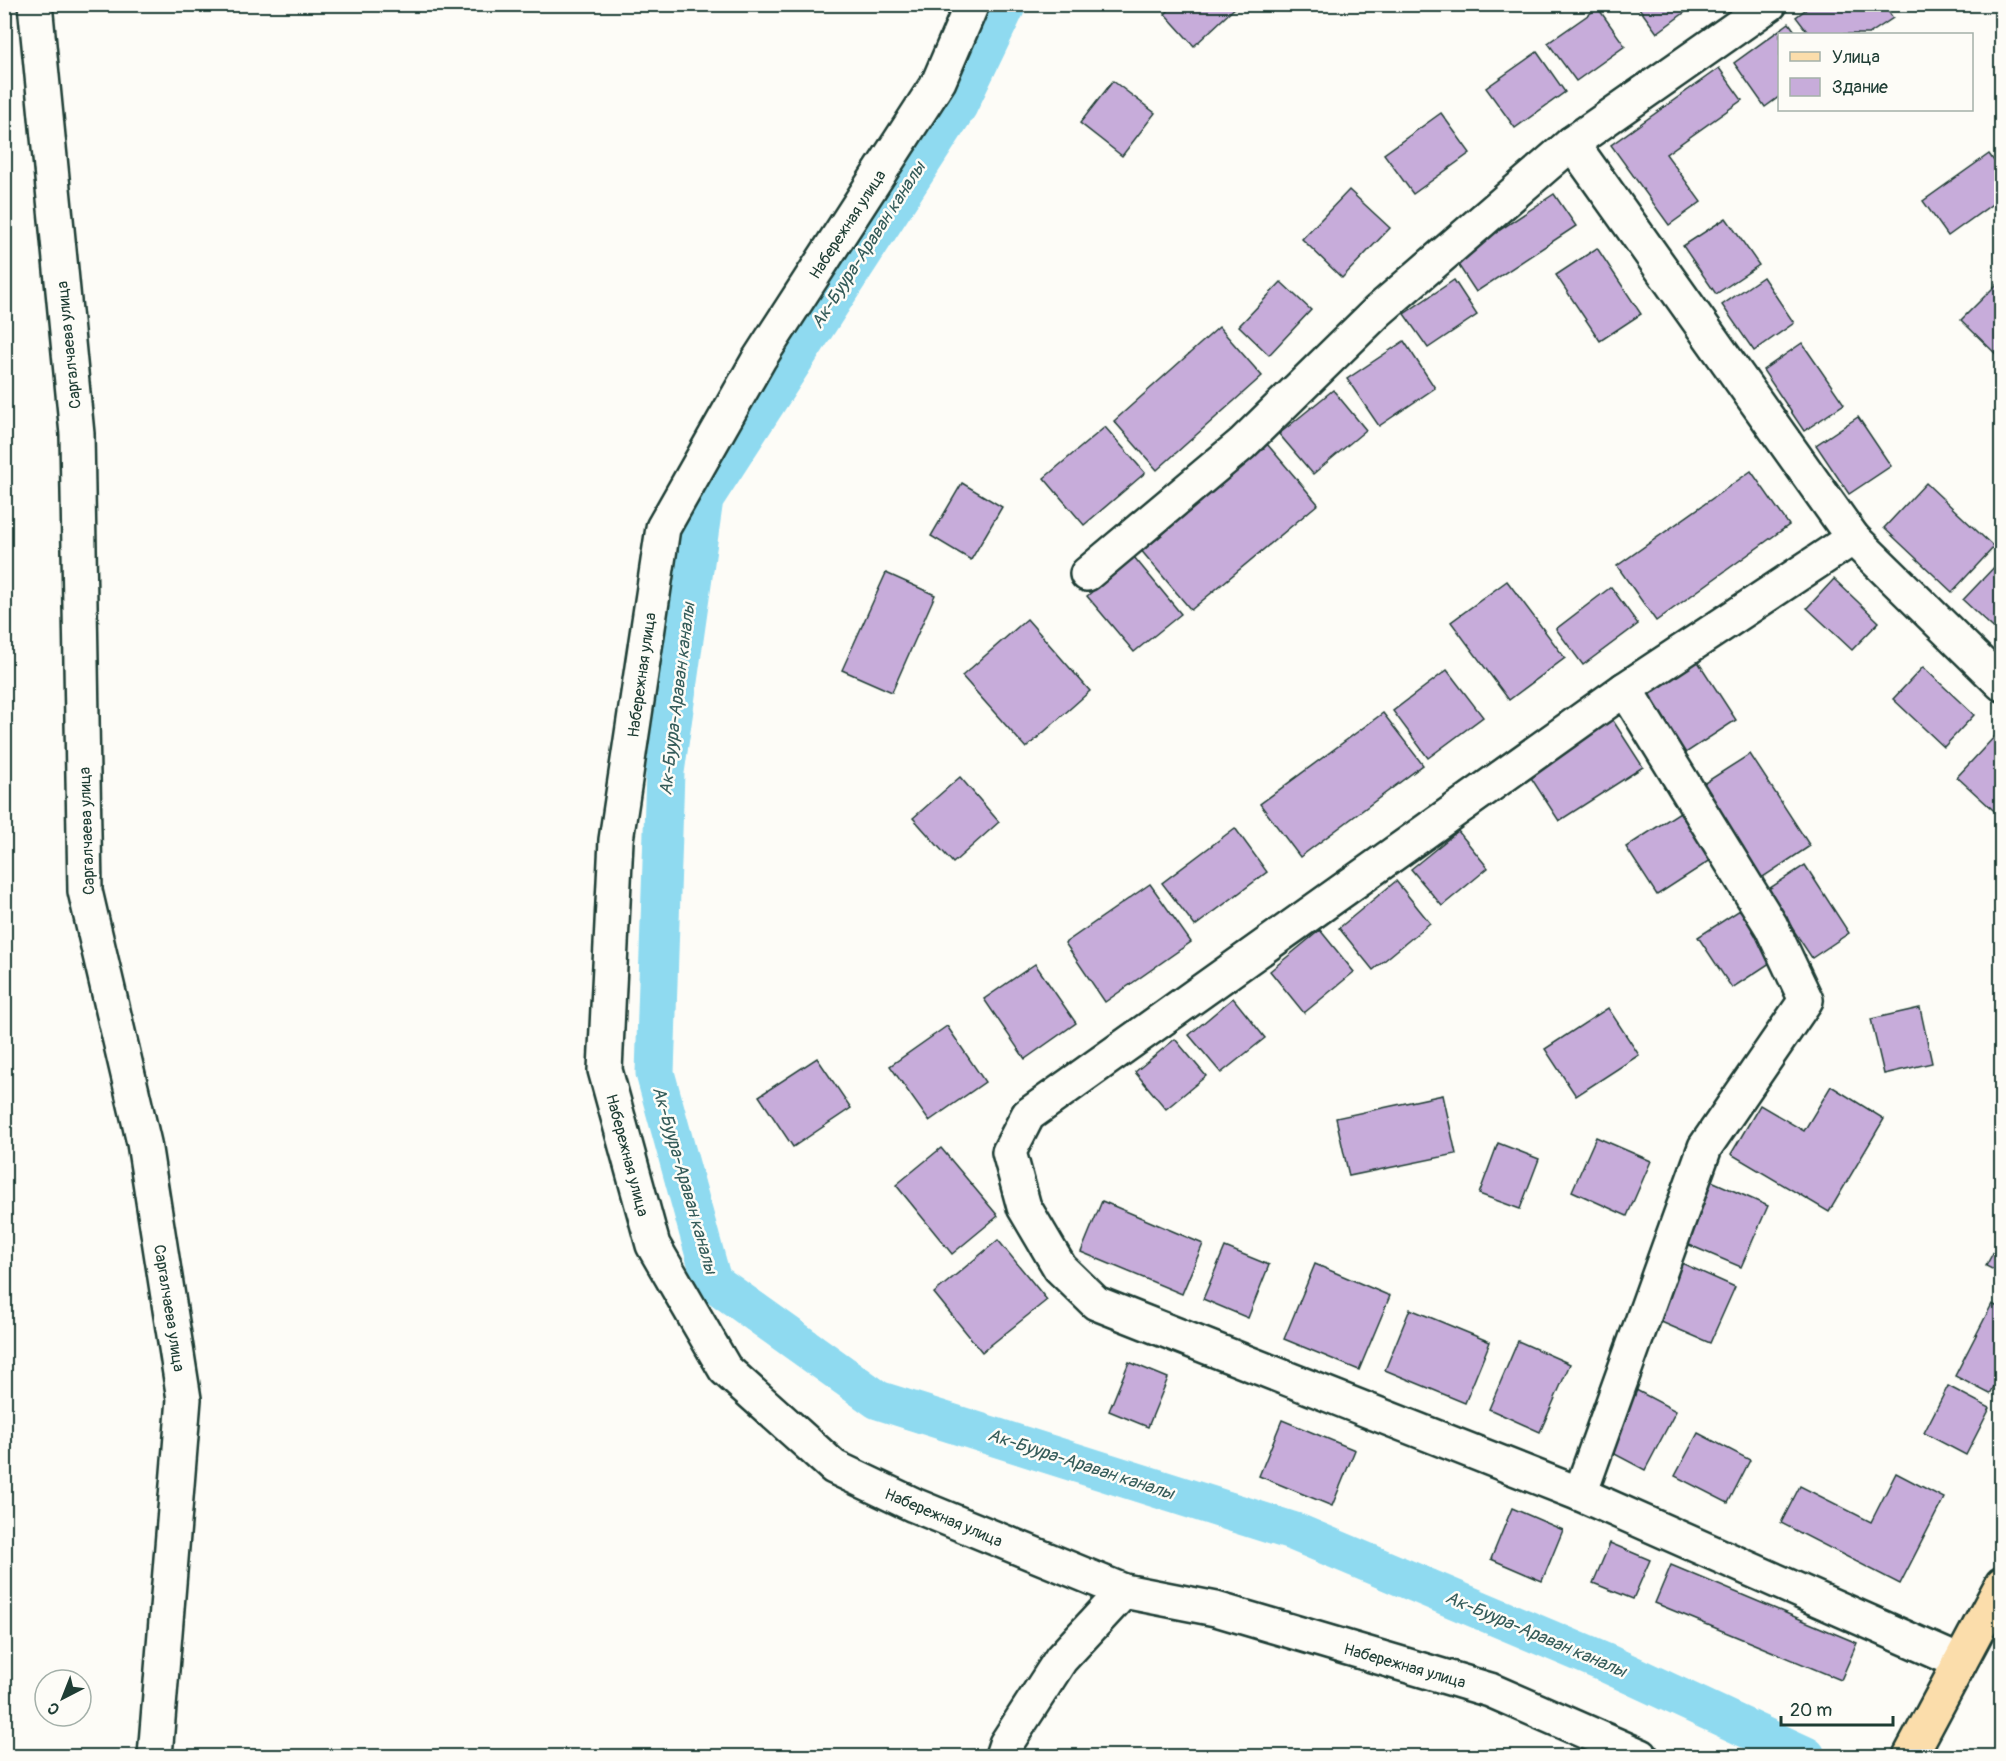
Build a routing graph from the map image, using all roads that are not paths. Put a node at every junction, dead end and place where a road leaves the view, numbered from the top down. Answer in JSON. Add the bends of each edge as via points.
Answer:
{"nodes":[{"id":1,"x":35,"y":4,"type":"edge"},
{"id":2,"x":972,"y":4,"type":"edge"},
{"id":3,"x":1770,"y":4,"type":"edge"},
{"id":4,"x":1572,"y":143,"type":"junction"},
{"id":5,"x":1853,"y":538,"type":"junction"},
{"id":6,"x":1086,"y":574,"type":"dead end"},
{"id":7,"x":2001,"y":684,"type":"edge"},
{"id":8,"x":1625,"y":689,"type":"junction"},
{"id":9,"x":1580,"y":1494,"type":"junction"},
{"id":10,"x":2001,"y":1584,"type":"edge"},
{"id":11,"x":1124,"y":1591,"type":"junction"},
{"id":12,"x":1960,"y":1662,"type":"junction"},
{"id":13,"x":1917,"y":1743,"type":"edge"},
{"id":14,"x":155,"y":1756,"type":"edge"},
{"id":15,"x":1002,"y":1756,"type":"edge"},
{"id":16,"x":1641,"y":1756,"type":"edge"}],
"edges":[{"from":1,"to":14,"type":"street","name":"Саргалчаева улица","via":[[77,434],[85,891],[144,1143],[184,1399]]},
{"from":2,"to":11,"type":"street","name":"Набережная улица","via":[[939,81],[759,359],[663,528],[616,840],[605,1070],[653,1245],[725,1369],[834,1467],[914,1505]]},
{"from":3,"to":4,"type":"street"},
{"from":4,"to":5,"type":"street"},
{"from":4,"to":6,"type":"street","via":[[1378,311],[1242,444]]},
{"from":5,"to":7,"type":"street"},
{"from":5,"to":8,"type":"street"},
{"from":8,"to":9,"type":"street","via":[[1771,926],[1806,1000],[1705,1147]]},
{"from":8,"to":9,"type":"street","via":[[1028,1115],[1009,1152],[1024,1206],[1060,1268],[1096,1303]]},
{"from":9,"to":12,"type":"street"},
{"from":10,"to":12,"type":"main road"},
{"from":11,"to":15,"type":"street","via":[[1061,1659]]},
{"from":11,"to":16,"type":"street","name":"Набережная улица","via":[[1216,1609],[1490,1690]]},
{"from":12,"to":13,"type":"main road"}]}
